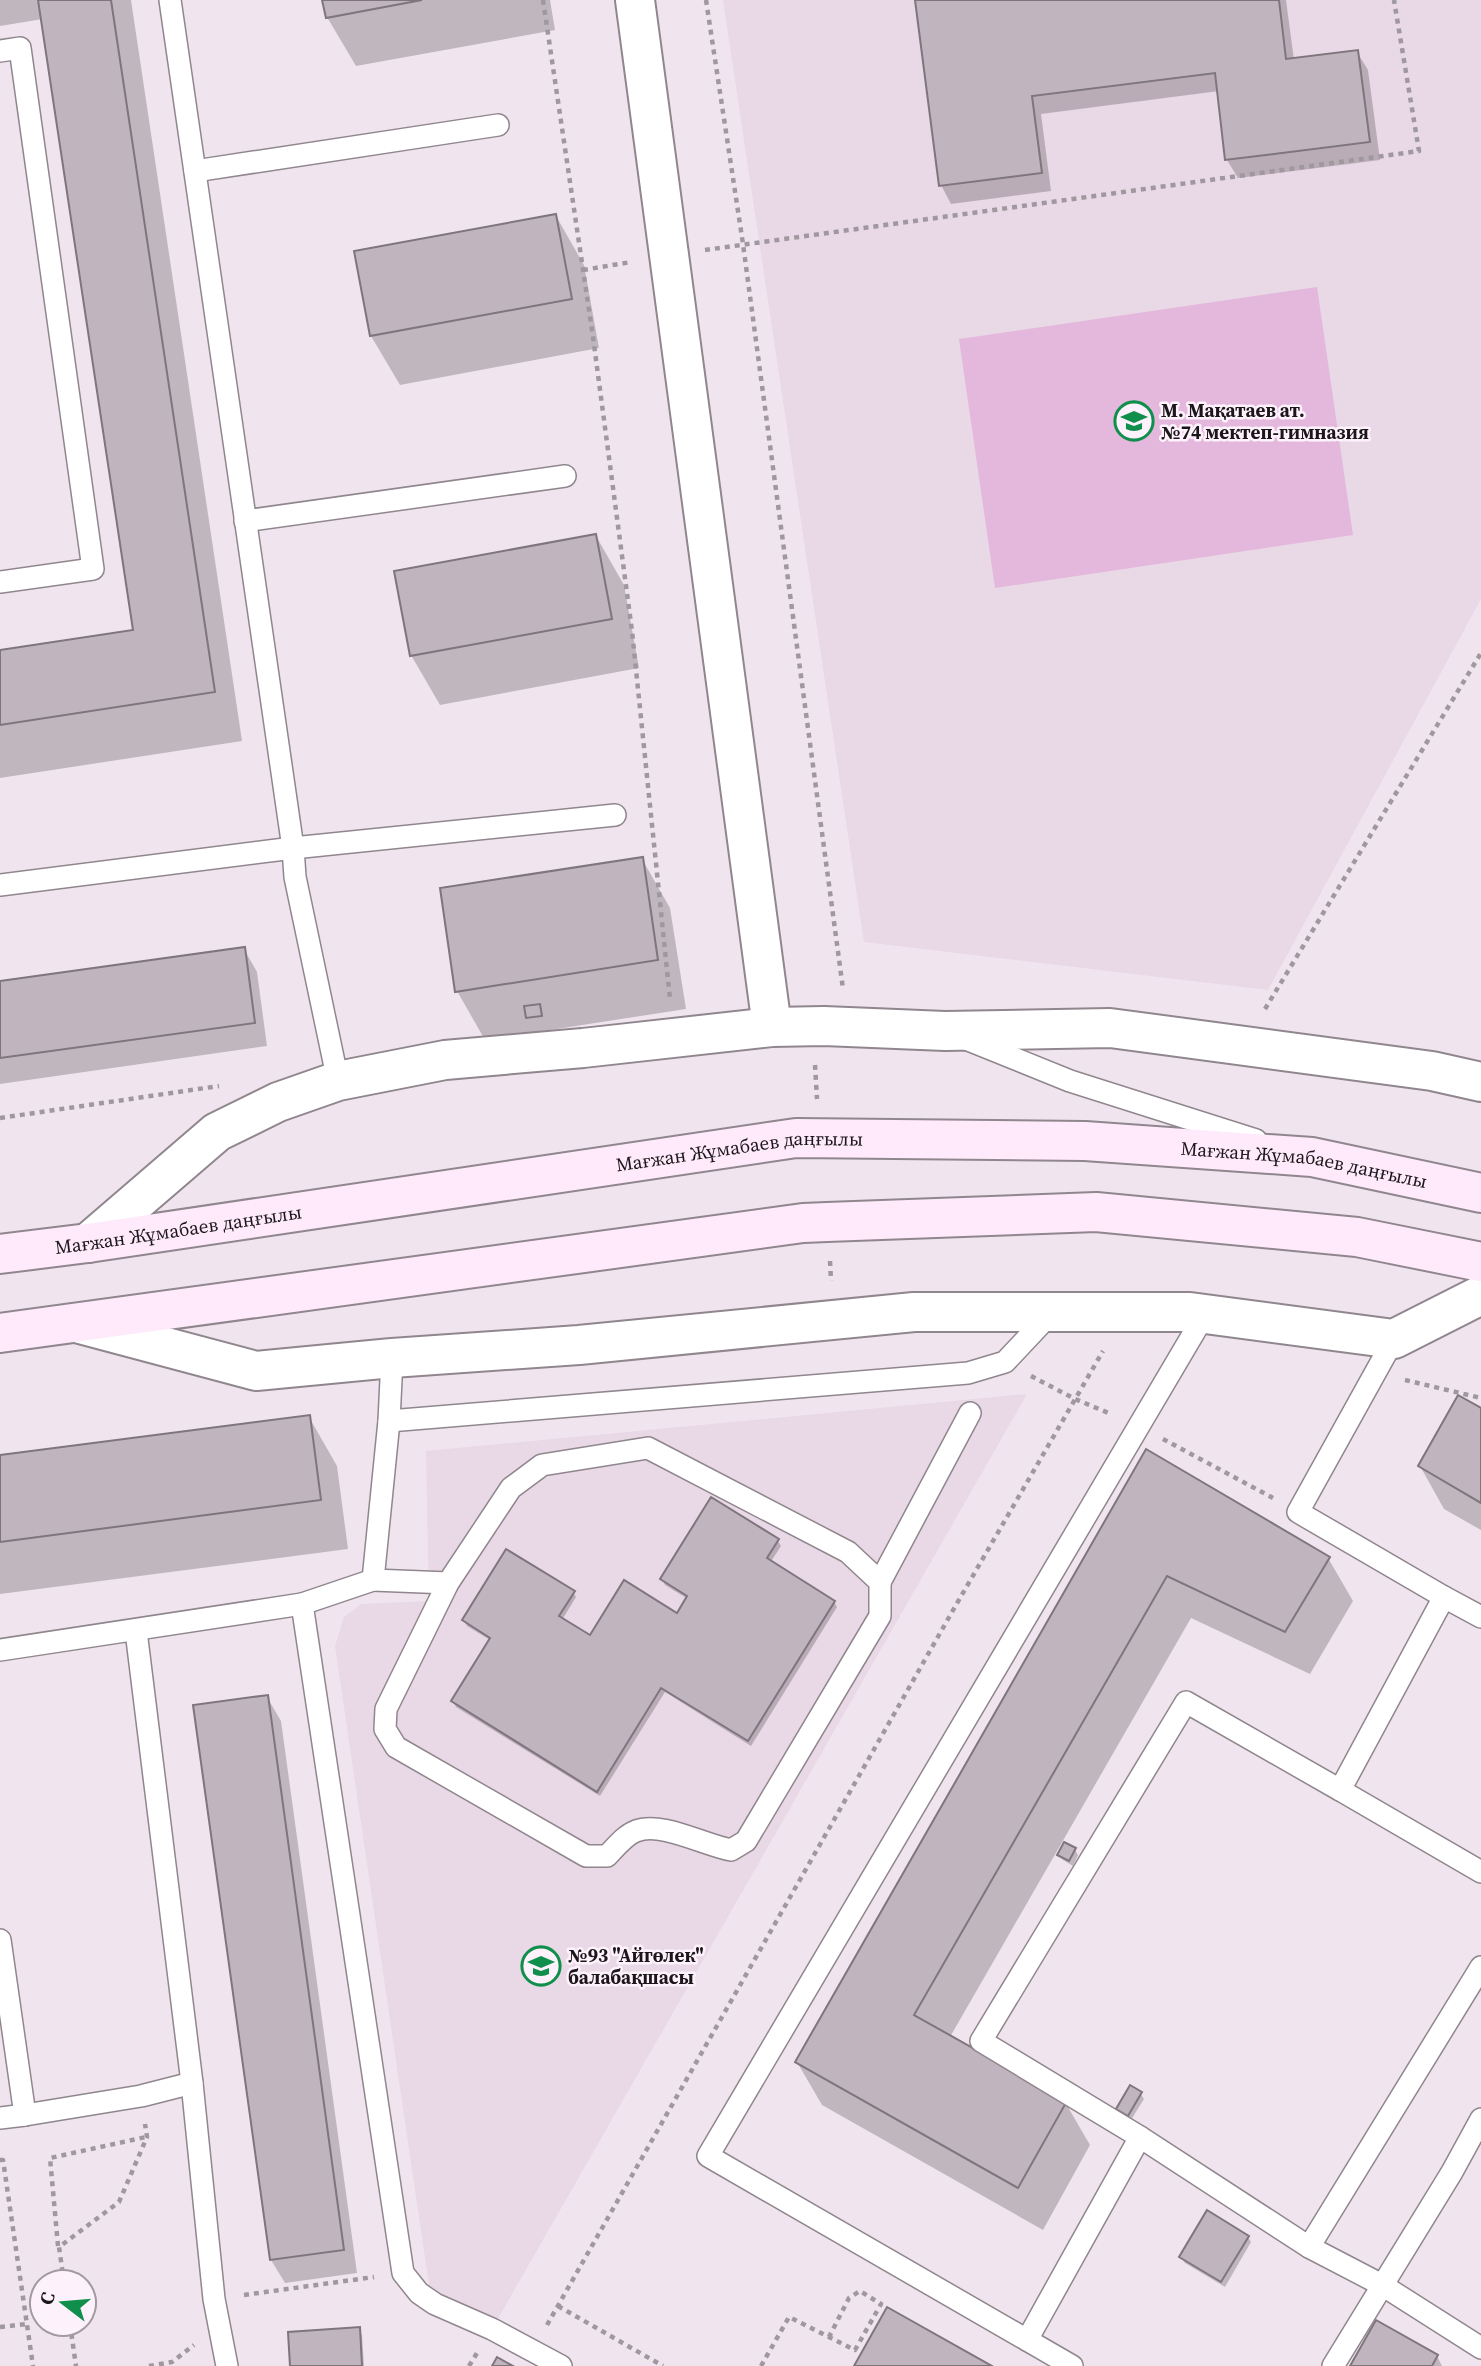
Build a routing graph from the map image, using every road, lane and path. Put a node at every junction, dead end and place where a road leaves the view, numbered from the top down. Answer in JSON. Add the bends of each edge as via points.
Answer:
{"nodes":[{"id":1,"x":170,"y":0,"type":"edge"},
{"id":2,"x":543,"y":0,"type":"edge"},
{"id":3,"x":635,"y":0,"type":"edge"},
{"id":4,"x":706,"y":0,"type":"edge"},
{"id":5,"x":1394,"y":0,"type":"edge"},
{"id":6,"x":0,"y":51,"type":"edge"},
{"id":7,"x":498,"y":125,"type":"dead end"},
{"id":8,"x":195,"y":171,"type":"junction"},
{"id":9,"x":743,"y":244,"type":"junction"},
{"id":10,"x":565,"y":476,"type":"dead end"},
{"id":11,"x":245,"y":521,"type":"junction"},
{"id":12,"x":0,"y":582,"type":"edge"},
{"id":13,"x":1481,"y":653,"type":"edge"},
{"id":14,"x":615,"y":814,"type":"dead end"},
{"id":15,"x":293,"y":848,"type":"junction"},
{"id":16,"x":0,"y":885,"type":"edge"},
{"id":17,"x":844,"y":993,"type":"dead end"},
{"id":18,"x":671,"y":1008,"type":"dead end"},
{"id":19,"x":1265,"y":1010,"type":"dead end"},
{"id":20,"x":772,"y":1027,"type":"junction"},
{"id":21,"x":945,"y":1031,"type":"junction"},
{"id":22,"x":338,"y":1081,"type":"junction"},
{"id":23,"x":1481,"y":1082,"type":"edge"},
{"id":24,"x":1312,"y":1157,"type":"junction"},
{"id":25,"x":1481,"y":1193,"type":"edge"},
{"id":26,"x":827,"y":1222,"type":"junction"},
{"id":27,"x":88,"y":1243,"type":"junction"},
{"id":28,"x":0,"y":1254,"type":"edge"},
{"id":29,"x":1481,"y":1262,"type":"edge"},
{"id":30,"x":1481,"y":1295,"type":"edge"},
{"id":31,"x":1052,"y":1312,"type":"junction"},
{"id":32,"x":1205,"y":1314,"type":"junction"},
{"id":33,"x":834,"y":1320,"type":"junction"},
{"id":34,"x":76,"y":1323,"type":"junction"},
{"id":35,"x":0,"y":1333,"type":"edge"},
{"id":36,"x":1394,"y":1339,"type":"junction"},
{"id":37,"x":1106,"y":1345,"type":"dead end"},
{"id":38,"x":392,"y":1358,"type":"junction"},
{"id":39,"x":1005,"y":1362,"type":"junction"},
{"id":40,"x":1375,"y":1373,"type":"junction"},
{"id":41,"x":1481,"y":1398,"type":"edge"},
{"id":42,"x":1075,"y":1399,"type":"junction"},
{"id":43,"x":970,"y":1413,"type":"dead end"},
{"id":44,"x":389,"y":1421,"type":"junction"},
{"id":45,"x":1139,"y":1426,"type":"junction"},
{"id":46,"x":1298,"y":1512,"type":"junction"},
{"id":47,"x":373,"y":1580,"type":"junction"},
{"id":48,"x":880,"y":1582,"type":"junction"},
{"id":49,"x":448,"y":1583,"type":"junction"},
{"id":50,"x":1444,"y":1597,"type":"junction"},
{"id":51,"x":302,"y":1604,"type":"junction"},
{"id":52,"x":1481,"y":1617,"type":"edge"},
{"id":53,"x":136,"y":1631,"type":"junction"},
{"id":54,"x":0,"y":1650,"type":"edge"},
{"id":55,"x":1340,"y":1790,"type":"junction"},
{"id":56,"x":1481,"y":1872,"type":"edge"},
{"id":57,"x":0,"y":1940,"type":"edge"},
{"id":58,"x":1481,"y":1967,"type":"edge"},
{"id":59,"x":192,"y":2082,"type":"junction"},
{"id":60,"x":141,"y":2096,"type":"junction"},
{"id":61,"x":24,"y":2115,"type":"junction"},
{"id":62,"x":0,"y":2118,"type":"edge"},
{"id":63,"x":1481,"y":2119,"type":"edge"},
{"id":64,"x":147,"y":2137,"type":"junction"},
{"id":65,"x":1140,"y":2137,"type":"junction"},
{"id":66,"x":0,"y":2160,"type":"edge"},
{"id":67,"x":59,"y":2247,"type":"junction"},
{"id":68,"x":1309,"y":2247,"type":"junction"},
{"id":69,"x":62,"y":2268,"type":"edge"},
{"id":70,"x":403,"y":2273,"type":"junction"},
{"id":71,"x":1382,"y":2285,"type":"junction"},
{"id":72,"x":214,"y":2299,"type":"junction"},
{"id":73,"x":558,"y":2305,"type":"junction"},
{"id":74,"x":27,"y":2323,"type":"junction"},
{"id":75,"x":219,"y":2324,"type":"junction"},
{"id":76,"x":0,"y":2327,"type":"edge"},
{"id":77,"x":829,"y":2337,"type":"junction"},
{"id":78,"x":71,"y":2338,"type":"edge"},
{"id":79,"x":1027,"y":2340,"type":"junction"},
{"id":80,"x":1481,"y":2348,"type":"edge"},
{"id":81,"x":532,"y":2350,"type":"junction"},
{"id":82,"x":33,"y":2366,"type":"edge"},
{"id":83,"x":76,"y":2366,"type":"edge"},
{"id":84,"x":149,"y":2366,"type":"edge"},
{"id":85,"x":228,"y":2366,"type":"edge"},
{"id":86,"x":561,"y":2366,"type":"edge"},
{"id":87,"x":663,"y":2366,"type":"edge"},
{"id":88,"x":761,"y":2366,"type":"edge"},
{"id":89,"x":1072,"y":2366,"type":"edge"},
{"id":90,"x":1333,"y":2366,"type":"edge"}],
"edges":[{"from":1,"to":8,"type":"lane"},
{"from":2,"to":18,"type":"path","via":[[632,631]]},
{"from":3,"to":20,"type":"street"},
{"from":4,"to":9,"type":"path"},
{"from":5,"to":9,"type":"path","via":[[1419,151]]},
{"from":6,"to":12,"type":"lane","via":[[20,48],[93,569]]},
{"from":7,"to":8,"type":"lane"},
{"from":8,"to":11,"type":"lane"},
{"from":9,"to":17,"type":"path"},
{"from":10,"to":11,"type":"lane"},
{"from":11,"to":15,"type":"lane"},
{"from":13,"to":19,"type":"path"},
{"from":14,"to":15,"type":"lane"},
{"from":15,"to":16,"type":"lane"},
{"from":15,"to":22,"type":"lane","via":[[295,877]]},
{"from":20,"to":21,"type":"street"},
{"from":20,"to":22,"type":"street","via":[[445,1060]]},
{"from":21,"to":23,"type":"street","via":[[1110,1028]]},
{"from":21,"to":24,"type":"lane","via":[[1070,1081]]},
{"from":22,"to":27,"type":"street","via":[[278,1102],[217,1132]]},
{"from":24,"to":25,"type":"main road","name":"Мағжан Жұмабаев даңғылы"},
{"from":24,"to":27,"type":"main road","name":"Мағжан Жұмабаев даңғылы","via":[[1085,1141],[796,1138]]},
{"from":26,"to":29,"type":"main road","via":[[1096,1212],[1357,1237]]},
{"from":26,"to":33,"type":"path"},
{"from":26,"to":34,"type":"main road"},
{"from":27,"to":28,"type":"main road","name":"Мағжан Жұмабаев даңғылы"},
{"from":30,"to":36,"type":"street"},
{"from":31,"to":32,"type":"street"},
{"from":31,"to":33,"type":"street","via":[[914,1312]]},
{"from":31,"to":39,"type":"lane"},
{"from":32,"to":36,"type":"street"},
{"from":32,"to":45,"type":"lane"},
{"from":33,"to":38,"type":"street"},
{"from":34,"to":35,"type":"main road"},
{"from":34,"to":38,"type":"street","via":[[256,1371]]},
{"from":36,"to":40,"type":"lane"},
{"from":37,"to":42,"type":"path"},
{"from":38,"to":44,"type":"lane"},
{"from":39,"to":42,"type":"path"},
{"from":39,"to":44,"type":"lane","via":[[968,1373]]},
{"from":40,"to":41,"type":"path"},
{"from":40,"to":46,"type":"lane"},
{"from":42,"to":45,"type":"path"},
{"from":42,"to":73,"type":"path"},
{"from":43,"to":48,"type":"lane"},
{"from":44,"to":47,"type":"lane"},
{"from":45,"to":46,"type":"path"},
{"from":45,"to":79,"type":"lane","via":[[708,2157]]},
{"from":46,"to":50,"type":"lane"},
{"from":47,"to":49,"type":"lane"},
{"from":47,"to":51,"type":"lane"},
{"from":48,"to":49,"type":"lane","via":[[848,1552],[648,1448],[542,1465],[511,1488]]},
{"from":48,"to":49,"type":"lane","via":[[880,1616],[746,1841],[731,1850],[648,1828],[633,1831],[607,1856],[586,1856],[396,1746],[386,1728],[386,1709]]},
{"from":50,"to":52,"type":"lane"},
{"from":50,"to":55,"type":"lane"},
{"from":51,"to":53,"type":"lane"},
{"from":51,"to":70,"type":"lane"},
{"from":53,"to":54,"type":"lane"},
{"from":53,"to":59,"type":"lane"},
{"from":55,"to":56,"type":"lane"},
{"from":55,"to":65,"type":"lane","via":[[1186,1702],[981,2041]]},
{"from":57,"to":61,"type":"lane"},
{"from":58,"to":68,"type":"lane"},
{"from":59,"to":60,"type":"lane"},
{"from":59,"to":72,"type":"lane"},
{"from":60,"to":61,"type":"lane"},
{"from":60,"to":64,"type":"path"},
{"from":61,"to":62,"type":"lane"},
{"from":63,"to":71,"type":"lane"},
{"from":64,"to":67,"type":"path","via":[[119,2202]]},
{"from":64,"to":67,"type":"path","via":[[50,2158]]},
{"from":65,"to":68,"type":"lane"},
{"from":65,"to":79,"type":"lane"},
{"from":66,"to":74,"type":"path"},
{"from":67,"to":69,"type":"path"},
{"from":68,"to":71,"type":"lane"},
{"from":70,"to":72,"type":"path"},
{"from":70,"to":81,"type":"lane","via":[[435,2304]]},
{"from":71,"to":80,"type":"lane"},
{"from":71,"to":90,"type":"lane"},
{"from":72,"to":75,"type":"lane"},
{"from":73,"to":81,"type":"path"},
{"from":73,"to":87,"type":"path"},
{"from":74,"to":76,"type":"path"},
{"from":74,"to":82,"type":"path"},
{"from":75,"to":84,"type":"path","via":[[172,2362]]},
{"from":75,"to":85,"type":"lane"},
{"from":77,"to":77,"type":"path","via":[[849,2298],[860,2291],[881,2304],[855,2350]]},
{"from":77,"to":88,"type":"path","via":[[789,2317]]},
{"from":78,"to":83,"type":"path"},
{"from":79,"to":89,"type":"lane"},
{"from":81,"to":86,"type":"lane"}]}
